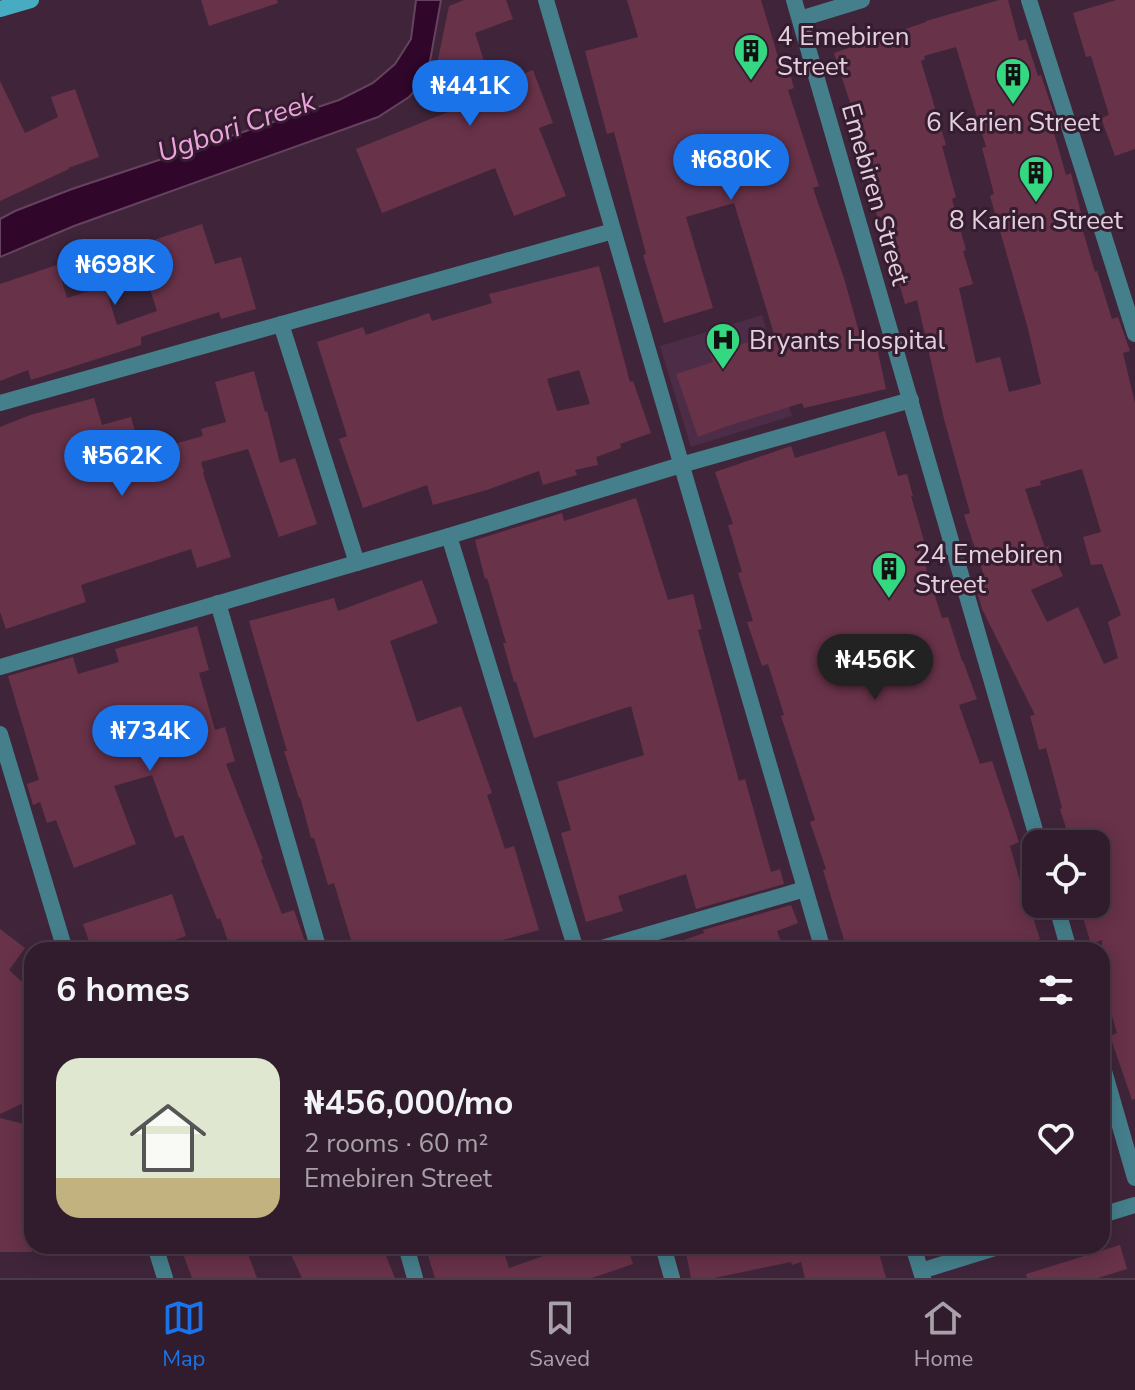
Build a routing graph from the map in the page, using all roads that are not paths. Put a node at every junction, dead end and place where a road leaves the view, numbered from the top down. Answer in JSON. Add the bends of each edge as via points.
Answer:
{"nodes":[{"id":1,"x":31,"y":0,"type":"edge"},
{"id":2,"x":546,"y":0,"type":"edge"},
{"id":3,"x":794,"y":0,"type":"edge"},
{"id":4,"x":862,"y":0,"type":"edge"},
{"id":5,"x":1029,"y":0,"type":"edge"},
{"id":6,"x":0,"y":9,"type":"edge"},
{"id":7,"x":800,"y":19,"type":"junction"},
{"id":8,"x":613,"y":231,"type":"junction"},
{"id":9,"x":281,"y":324,"type":"junction"},
{"id":10,"x":1135,"y":334,"type":"edge"},
{"id":11,"x":911,"y":400,"type":"junction"},
{"id":12,"x":0,"y":403,"type":"edge"},
{"id":13,"x":681,"y":465,"type":"junction"},
{"id":14,"x":449,"y":536,"type":"junction"},
{"id":15,"x":357,"y":563,"type":"junction"},
{"id":16,"x":218,"y":603,"type":"junction"},
{"id":17,"x":0,"y":667,"type":"edge"},
{"id":18,"x":0,"y":734,"type":"edge"},
{"id":19,"x":1035,"y":830,"type":"edge"},
{"id":20,"x":805,"y":889,"type":"junction"},
{"id":21,"x":1060,"y":918,"type":"edge"},
{"id":22,"x":63,"y":942,"type":"edge"},
{"id":23,"x":317,"y":942,"type":"edge"},
{"id":24,"x":574,"y":942,"type":"edge"},
{"id":25,"x":623,"y":942,"type":"edge"},
{"id":26,"x":821,"y":942,"type":"edge"},
{"id":27,"x":1067,"y":942,"type":"edge"},
{"id":28,"x":1110,"y":1092,"type":"edge"},
{"id":29,"x":1135,"y":1178,"type":"edge"},
{"id":30,"x":1135,"y":1205,"type":"edge"},
{"id":31,"x":1110,"y":1213,"type":"edge"},
{"id":32,"x":158,"y":1254,"type":"edge"},
{"id":33,"x":408,"y":1254,"type":"edge"},
{"id":34,"x":665,"y":1254,"type":"edge"},
{"id":35,"x":916,"y":1254,"type":"edge"},
{"id":36,"x":978,"y":1254,"type":"edge"},
{"id":37,"x":922,"y":1274,"type":"edge"},
{"id":38,"x":165,"y":1278,"type":"edge"},
{"id":39,"x":415,"y":1278,"type":"edge"},
{"id":40,"x":672,"y":1278,"type":"edge"}],
"edges":[{"from":1,"to":6,"type":"main road"},
{"from":2,"to":8,"type":"street"},
{"from":3,"to":7,"type":"street","name":"Emebiren Street"},
{"from":4,"to":7,"type":"street"},
{"from":5,"to":10,"type":"street"},
{"from":7,"to":11,"type":"street","name":"Emebiren Street"},
{"from":8,"to":9,"type":"street"},
{"from":8,"to":13,"type":"street"},
{"from":9,"to":12,"type":"street"},
{"from":9,"to":15,"type":"street"},
{"from":11,"to":13,"type":"street"},
{"from":11,"to":19,"type":"street","name":"Emebiren Street"},
{"from":13,"to":14,"type":"street"},
{"from":13,"to":20,"type":"street"},
{"from":14,"to":15,"type":"street"},
{"from":14,"to":24,"type":"street"},
{"from":15,"to":16,"type":"street"},
{"from":16,"to":17,"type":"street"},
{"from":16,"to":23,"type":"street"},
{"from":18,"to":22,"type":"street"},
{"from":20,"to":25,"type":"street"},
{"from":20,"to":26,"type":"street"},
{"from":21,"to":27,"type":"street"},
{"from":28,"to":29,"type":"street"},
{"from":30,"to":31,"type":"street"},
{"from":32,"to":38,"type":"street"},
{"from":33,"to":39,"type":"street"},
{"from":34,"to":40,"type":"street"},
{"from":35,"to":37,"type":"street"},
{"from":36,"to":37,"type":"street"}]}
